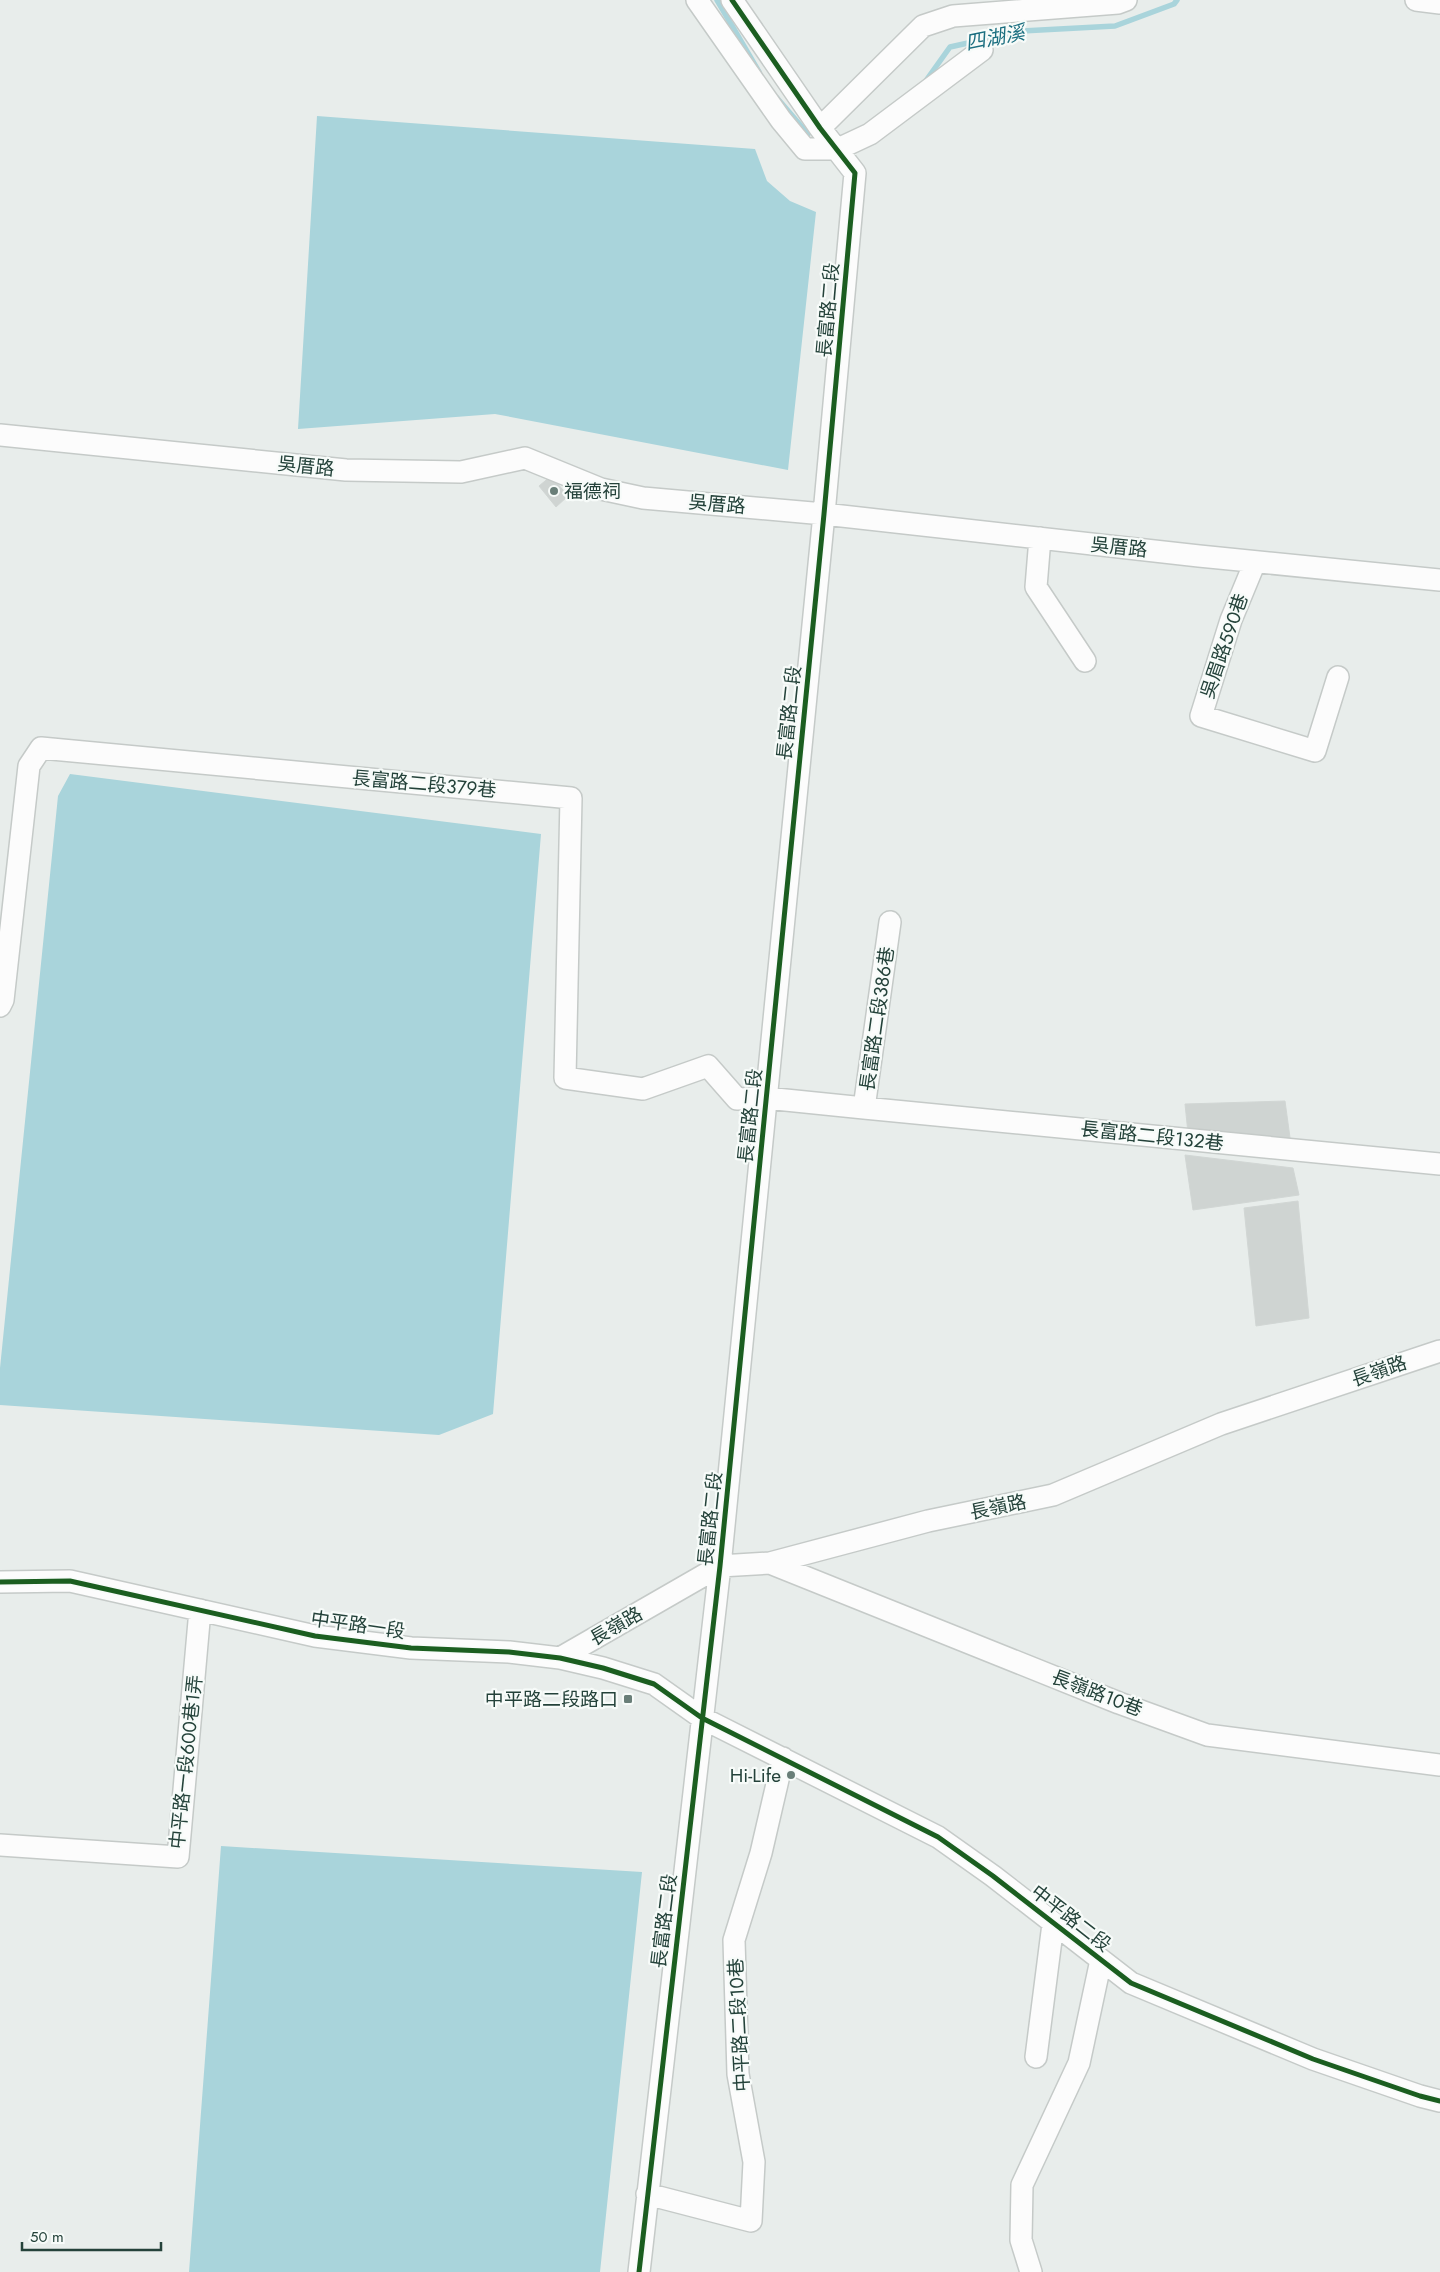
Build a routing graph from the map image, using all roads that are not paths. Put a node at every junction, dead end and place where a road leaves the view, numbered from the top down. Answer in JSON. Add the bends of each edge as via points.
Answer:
{"nodes":[{"id":1,"x":697,"y":0,"type":"edge"},
{"id":2,"x":732,"y":0,"type":"edge"},
{"id":3,"x":1126,"y":0,"type":"edge"},
{"id":4,"x":1416,"y":0,"type":"edge"},
{"id":5,"x":1440,"y":3,"type":"edge"},
{"id":6,"x":982,"y":50,"type":"dead end"},
{"id":7,"x":820,"y":128,"type":"junction"},
{"id":8,"x":838,"y":149,"type":"junction"},
{"id":9,"x":0,"y":435,"type":"edge"},
{"id":10,"x":824,"y":514,"type":"junction"},
{"id":11,"x":1040,"y":538,"type":"junction"},
{"id":12,"x":1255,"y":562,"type":"junction"},
{"id":13,"x":1440,"y":580,"type":"edge"},
{"id":14,"x":1085,"y":662,"type":"dead end"},
{"id":15,"x":1338,"y":676,"type":"dead end"},
{"id":16,"x":890,"y":922,"type":"dead end"},
{"id":17,"x":0,"y":1006,"type":"edge"},
{"id":18,"x":766,"y":1098,"type":"junction"},
{"id":19,"x":864,"y":1108,"type":"junction"},
{"id":20,"x":1440,"y":1164,"type":"edge"},
{"id":21,"x":1440,"y":1350,"type":"edge"},
{"id":22,"x":770,"y":1563,"type":"junction"},
{"id":23,"x":720,"y":1566,"type":"junction"},
{"id":24,"x":0,"y":1582,"type":"edge"},
{"id":25,"x":200,"y":1610,"type":"junction"},
{"id":26,"x":560,"y":1658,"type":"junction"},
{"id":27,"x":702,"y":1718,"type":"junction"},
{"id":28,"x":783,"y":1758,"type":"junction"},
{"id":29,"x":1440,"y":1765,"type":"edge"},
{"id":30,"x":0,"y":1845,"type":"edge"},
{"id":31,"x":1054,"y":1924,"type":"junction"},
{"id":32,"x":1101,"y":1960,"type":"junction"},
{"id":33,"x":1036,"y":2057,"type":"dead end"},
{"id":34,"x":1440,"y":2101,"type":"edge"},
{"id":35,"x":647,"y":2194,"type":"junction"},
{"id":36,"x":639,"y":2272,"type":"edge"},
{"id":37,"x":1031,"y":2272,"type":"edge"}],
"edges":[{"from":1,"to":8,"type":"street","via":[[805,149]]},
{"from":2,"to":7,"type":"street","name":"長富路二段"},
{"from":3,"to":7,"type":"street","via":[[953,16],[923,26]]},
{"from":4,"to":5,"type":"street"},
{"from":6,"to":8,"type":"street","via":[[870,134]]},
{"from":7,"to":8,"type":"street","name":"長富路二段"},
{"from":8,"to":10,"type":"street","name":"長富路二段","via":[[856,173]]},
{"from":9,"to":10,"type":"street","name":"吳厝路","via":[[346,470],[461,472],[524,458],[601,489],[643,498]]},
{"from":10,"to":11,"type":"street","name":"吳厝路"},
{"from":10,"to":18,"type":"street","name":"長富路二段"},
{"from":11,"to":12,"type":"street","name":"吳厝路"},
{"from":11,"to":14,"type":"street","via":[[1036,588]]},
{"from":12,"to":13,"type":"street","name":"吳厝路"},
{"from":12,"to":15,"type":"street","name":"吳眉路590巷","via":[[1231,620],[1201,716],[1314,751]]},
{"from":16,"to":19,"type":"street","name":"長富路二段386巷"},
{"from":17,"to":18,"type":"street","name":"長富路二段379巷","via":[[29,766],[41,748],[571,798],[565,1078],[643,1089],[708,1066],[737,1099]]},
{"from":18,"to":19,"type":"street","name":"長富路二段386巷"},
{"from":18,"to":23,"type":"street","name":"長富路二段"},
{"from":19,"to":20,"type":"street","name":"長富路二段132巷"},
{"from":21,"to":22,"type":"street","name":"長嶺路","via":[[1221,1424],[1053,1495],[928,1521]]},
{"from":22,"to":23,"type":"street","name":"長嶺路"},
{"from":22,"to":29,"type":"street","name":"長嶺路10巷","via":[[1207,1735]]},
{"from":23,"to":26,"type":"street","name":"長嶺路"},
{"from":23,"to":27,"type":"street","name":"長富路二段"},
{"from":24,"to":25,"type":"street","name":"中平路一段","via":[[70,1581]]},
{"from":25,"to":26,"type":"street","name":"中平路一段","via":[[315,1636],[411,1648],[509,1652]]},
{"from":25,"to":30,"type":"street","name":"中平路一段600巷1弄","via":[[178,1857]]},
{"from":26,"to":27,"type":"street","name":"中平路一段","via":[[654,1684]]},
{"from":27,"to":28,"type":"street","name":"中平路二段"},
{"from":27,"to":35,"type":"street","name":"長富路二段"},
{"from":28,"to":31,"type":"street","name":"中平路二段","via":[[938,1836]]},
{"from":28,"to":35,"type":"street","name":"中平路二段10巷","via":[[762,1853],[734,1940],[738,2074],[754,2162],[751,2221]]},
{"from":31,"to":32,"type":"street","name":"中平路二段"},
{"from":31,"to":33,"type":"street"},
{"from":32,"to":34,"type":"street","name":"中平路二段","via":[[1131,1983],[1313,2059]]},
{"from":32,"to":37,"type":"street","via":[[1079,2063],[1022,2184],[1021,2240]]},
{"from":35,"to":36,"type":"street","name":"長富路二段"}]}
